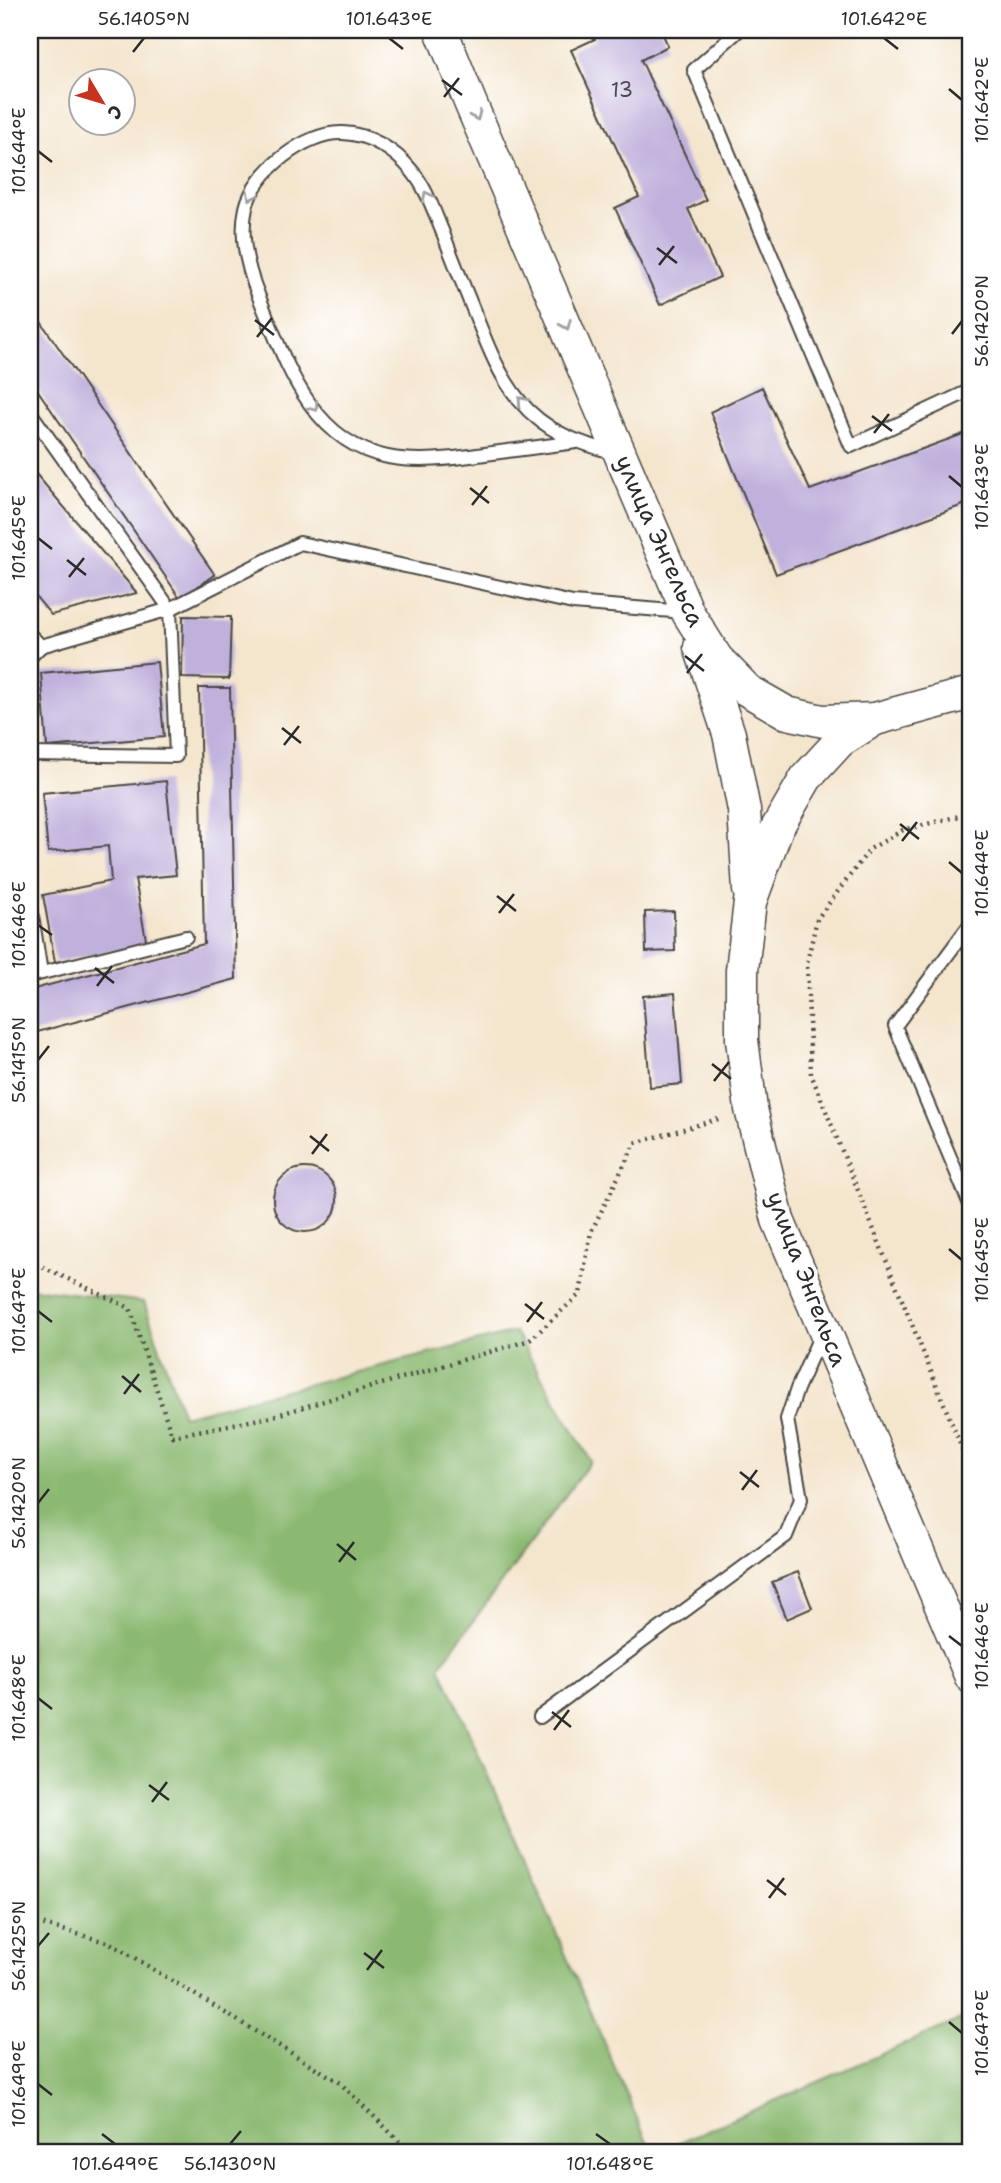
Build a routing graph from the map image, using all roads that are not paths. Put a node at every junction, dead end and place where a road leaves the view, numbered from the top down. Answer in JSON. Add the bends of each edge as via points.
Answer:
{"nodes":[{"id":1,"x":441,"y":30,"type":"edge"},
{"id":2,"x":739,"y":30,"type":"edge"},
{"id":3,"x":971,"y":390,"type":"edge"},
{"id":4,"x":30,"y":412,"type":"edge"},
{"id":5,"x":576,"y":442,"type":"junction"},
{"id":6,"x":621,"y":454,"type":"junction"},
{"id":7,"x":170,"y":609,"type":"junction"},
{"id":8,"x":688,"y":613,"type":"junction"},
{"id":9,"x":30,"y":635,"type":"edge"},
{"id":10,"x":41,"y":646,"type":"junction"},
{"id":11,"x":30,"y":657,"type":"edge"},
{"id":12,"x":971,"y":694,"type":"edge"},
{"id":13,"x":874,"y":719,"type":"junction"},
{"id":14,"x":30,"y":754,"type":"edge"},
{"id":15,"x":750,"y":901,"type":"junction"},
{"id":16,"x":30,"y":902,"type":"edge"},
{"id":17,"x":971,"y":923,"type":"edge"},
{"id":18,"x":186,"y":937,"type":"dead end"},
{"id":19,"x":35,"y":974,"type":"edge"},
{"id":20,"x":971,"y":1207,"type":"edge"},
{"id":21,"x":824,"y":1328,"type":"junction"},
{"id":22,"x":971,"y":1677,"type":"edge"},
{"id":23,"x":540,"y":1717,"type":"dead end"}],
"edges":[{"from":1,"to":6,"type":"street","name":"улица Энгельса","one_way":true},
{"from":2,"to":3,"type":"lane","via":[[694,69],[851,446]]},
{"from":4,"to":7,"type":"lane"},
{"from":5,"to":5,"type":"lane","one_way":true,"via":[[544,424],[519,400],[494,363],[429,197],[393,152],[370,139],[341,133],[311,139],[259,180],[246,207],[243,240],[252,279],[284,356],[310,404],[334,431],[365,450],[397,460],[434,461]]},
{"from":5,"to":6,"type":"lane"},
{"from":6,"to":8,"type":"street","name":"улица Энгельса"},
{"from":7,"to":8,"type":"lane","via":[[300,543],[573,603]]},
{"from":7,"to":10,"type":"lane"},
{"from":7,"to":14,"type":"lane","via":[[176,756]]},
{"from":8,"to":13,"type":"street","name":"улица Энгельса","via":[[717,659],[747,690],[786,713],[823,721]]},
{"from":8,"to":15,"type":"street","via":[[729,734],[744,810]]},
{"from":9,"to":10,"type":"lane"},
{"from":10,"to":11,"type":"lane"},
{"from":12,"to":13,"type":"street"},
{"from":13,"to":15,"type":"street","name":"улица Энгельса","via":[[840,741],[806,778],[776,828]]},
{"from":15,"to":21,"type":"street","name":"улица Энгельса","via":[[742,1041],[751,1109],[778,1220]]},
{"from":16,"to":19,"type":"lane"},
{"from":17,"to":20,"type":"lane","via":[[895,1026]]},
{"from":18,"to":19,"type":"lane"},
{"from":21,"to":22,"type":"street","name":"улица Энгельса"},
{"from":21,"to":23,"type":"lane","via":[[787,1419],[801,1499],[786,1536]]}]}
